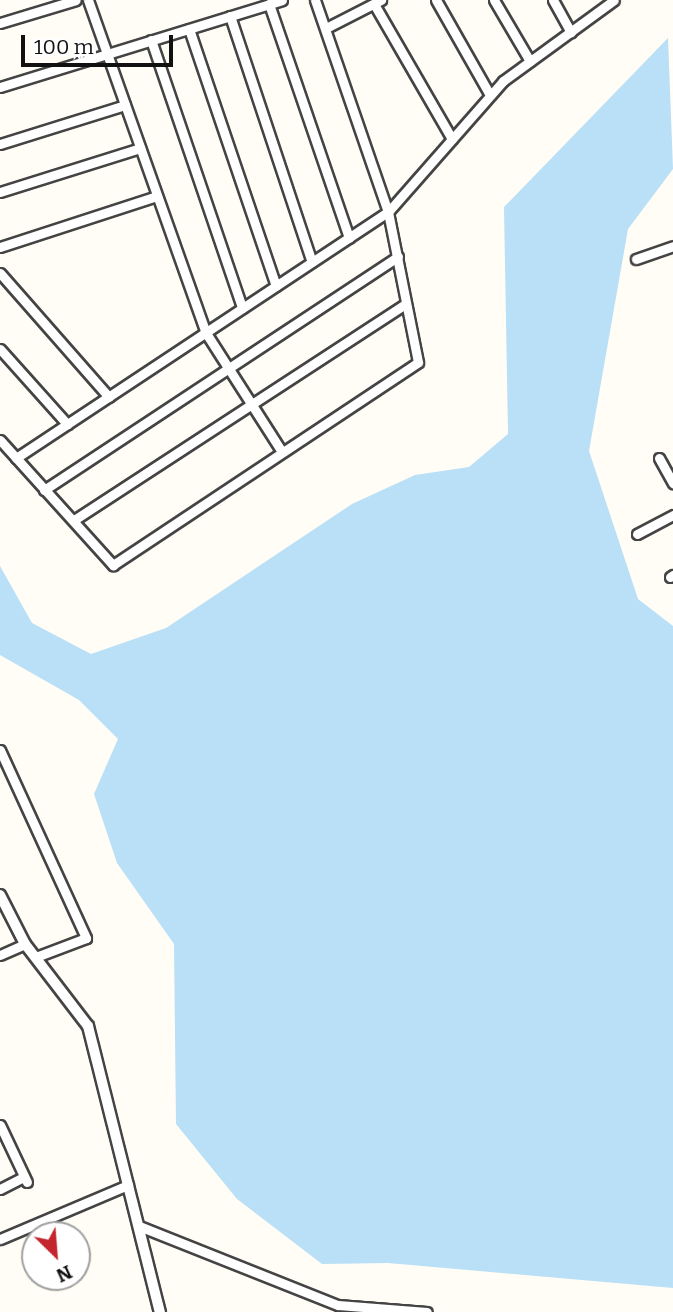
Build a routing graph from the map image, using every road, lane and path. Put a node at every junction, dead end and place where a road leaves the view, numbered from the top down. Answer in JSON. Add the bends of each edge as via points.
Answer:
{"nodes":[{"id":1,"x":76,"y":0,"type":"edge"},
{"id":2,"x":88,"y":0,"type":"edge"},
{"id":3,"x":282,"y":0,"type":"edge"},
{"id":4,"x":315,"y":0,"type":"edge"},
{"id":5,"x":436,"y":0,"type":"edge"},
{"id":6,"x":494,"y":0,"type":"edge"},
{"id":7,"x":553,"y":0,"type":"edge"},
{"id":8,"x":614,"y":0,"type":"edge"},
{"id":9,"x":378,"y":2,"type":"edge"},
{"id":10,"x":269,"y":4,"type":"junction"},
{"id":11,"x":230,"y":16,"type":"junction"},
{"id":12,"x":0,"y":23,"type":"edge"},
{"id":13,"x":326,"y":28,"type":"junction"},
{"id":14,"x":189,"y":29,"type":"junction"},
{"id":15,"x":571,"y":32,"type":"junction"},
{"id":16,"x":152,"y":40,"type":"junction"},
{"id":17,"x":107,"y":54,"type":"junction"},
{"id":18,"x":530,"y":61,"type":"junction"},
{"id":19,"x":0,"y":87,"type":"edge"},
{"id":20,"x":491,"y":96,"type":"junction"},
{"id":21,"x":125,"y":105,"type":"junction"},
{"id":22,"x":452,"y":139,"type":"junction"},
{"id":23,"x":0,"y":144,"type":"edge"},
{"id":24,"x":140,"y":148,"type":"junction"},
{"id":25,"x":0,"y":192,"type":"edge"},
{"id":26,"x":157,"y":196,"type":"junction"},
{"id":27,"x":388,"y":212,"type":"junction"},
{"id":28,"x":349,"y":238,"type":"junction"},
{"id":29,"x":673,"y":246,"type":"edge"},
{"id":30,"x":0,"y":247,"type":"edge"},
{"id":31,"x":398,"y":257,"type":"junction"},
{"id":32,"x":636,"y":259,"type":"dead end"},
{"id":33,"x":312,"y":262,"type":"junction"},
{"id":34,"x":0,"y":274,"type":"edge"},
{"id":35,"x":276,"y":286,"type":"junction"},
{"id":36,"x":405,"y":304,"type":"junction"},
{"id":37,"x":242,"y":308,"type":"junction"},
{"id":38,"x":206,"y":333,"type":"junction"},
{"id":39,"x":0,"y":349,"type":"edge"},
{"id":40,"x":228,"y":369,"type":"junction"},
{"id":41,"x":109,"y":397,"type":"junction"},
{"id":42,"x":250,"y":402,"type":"junction"},
{"id":43,"x":67,"y":424,"type":"junction"},
{"id":44,"x":0,"y":440,"type":"edge"},
{"id":45,"x":282,"y":452,"type":"junction"},
{"id":46,"x":16,"y":458,"type":"junction"},
{"id":47,"x":659,"y":458,"type":"dead end"},
{"id":48,"x":673,"y":483,"type":"edge"},
{"id":49,"x":44,"y":489,"type":"junction"},
{"id":50,"x":673,"y":515,"type":"edge"},
{"id":51,"x":74,"y":520,"type":"junction"},
{"id":52,"x":637,"y":534,"type":"dead end"},
{"id":53,"x":0,"y":750,"type":"edge"},
{"id":54,"x":0,"y":895,"type":"edge"},
{"id":55,"x":25,"y":944,"type":"junction"},
{"id":56,"x":0,"y":955,"type":"edge"},
{"id":57,"x":36,"y":957,"type":"junction"},
{"id":58,"x":0,"y":1125,"type":"edge"},
{"id":59,"x":128,"y":1185,"type":"junction"},
{"id":60,"x":0,"y":1189,"type":"edge"},
{"id":61,"x":139,"y":1226,"type":"junction"},
{"id":62,"x":0,"y":1239,"type":"edge"},
{"id":63,"x":339,"y":1308,"type":"edge"},
{"id":64,"x":412,"y":1311,"type":"edge"},
{"id":65,"x":160,"y":1312,"type":"edge"},
{"id":66,"x":427,"y":1312,"type":"edge"}],
"edges":[{"from":1,"to":12,"type":"street"},
{"from":2,"to":17,"type":"street"},
{"from":3,"to":10,"type":"street"},
{"from":4,"to":13,"type":"street"},
{"from":5,"to":20,"type":"street"},
{"from":6,"to":18,"type":"street"},
{"from":7,"to":15,"type":"street"},
{"from":8,"to":15,"type":"street"},
{"from":9,"to":13,"type":"street"},
{"from":9,"to":22,"type":"street"},
{"from":10,"to":11,"type":"street"},
{"from":10,"to":28,"type":"street"},
{"from":11,"to":14,"type":"street"},
{"from":11,"to":33,"type":"street"},
{"from":13,"to":27,"type":"street"},
{"from":14,"to":16,"type":"street"},
{"from":14,"to":35,"type":"street"},
{"from":15,"to":18,"type":"street"},
{"from":16,"to":17,"type":"street"},
{"from":16,"to":37,"type":"street"},
{"from":17,"to":19,"type":"street"},
{"from":17,"to":21,"type":"street"},
{"from":18,"to":20,"type":"street"},
{"from":20,"to":22,"type":"street"},
{"from":21,"to":23,"type":"street"},
{"from":21,"to":24,"type":"street"},
{"from":22,"to":27,"type":"street"},
{"from":24,"to":25,"type":"street"},
{"from":24,"to":26,"type":"street"},
{"from":26,"to":30,"type":"street"},
{"from":26,"to":38,"type":"street"},
{"from":27,"to":28,"type":"street"},
{"from":27,"to":31,"type":"street"},
{"from":28,"to":33,"type":"street"},
{"from":29,"to":32,"type":"street"},
{"from":31,"to":36,"type":"street"},
{"from":31,"to":40,"type":"street"},
{"from":33,"to":35,"type":"street"},
{"from":34,"to":41,"type":"street"},
{"from":35,"to":37,"type":"street"},
{"from":36,"to":42,"type":"street"},
{"from":36,"to":45,"type":"street","via":[[418,362]]},
{"from":37,"to":38,"type":"street"},
{"from":38,"to":40,"type":"street"},
{"from":38,"to":41,"type":"street"},
{"from":39,"to":43,"type":"street"},
{"from":40,"to":42,"type":"street"},
{"from":40,"to":49,"type":"street"},
{"from":41,"to":43,"type":"street"},
{"from":42,"to":45,"type":"street"},
{"from":42,"to":51,"type":"street"},
{"from":43,"to":46,"type":"street"},
{"from":44,"to":46,"type":"street"},
{"from":45,"to":51,"type":"street","via":[[113,565]]},
{"from":46,"to":49,"type":"street"},
{"from":47,"to":48,"type":"street"},
{"from":49,"to":51,"type":"street"},
{"from":50,"to":52,"type":"street"},
{"from":53,"to":57,"type":"street","via":[[86,938]]},
{"from":54,"to":55,"type":"street"},
{"from":55,"to":56,"type":"street"},
{"from":55,"to":57,"type":"street"},
{"from":57,"to":59,"type":"street","via":[[88,1026]]},
{"from":58,"to":60,"type":"street","via":[[26,1180]]},
{"from":59,"to":61,"type":"street"},
{"from":59,"to":62,"type":"street"},
{"from":61,"to":63,"type":"street"},
{"from":61,"to":65,"type":"street"},
{"from":63,"to":64,"type":"street"},
{"from":64,"to":66,"type":"street"}]}
